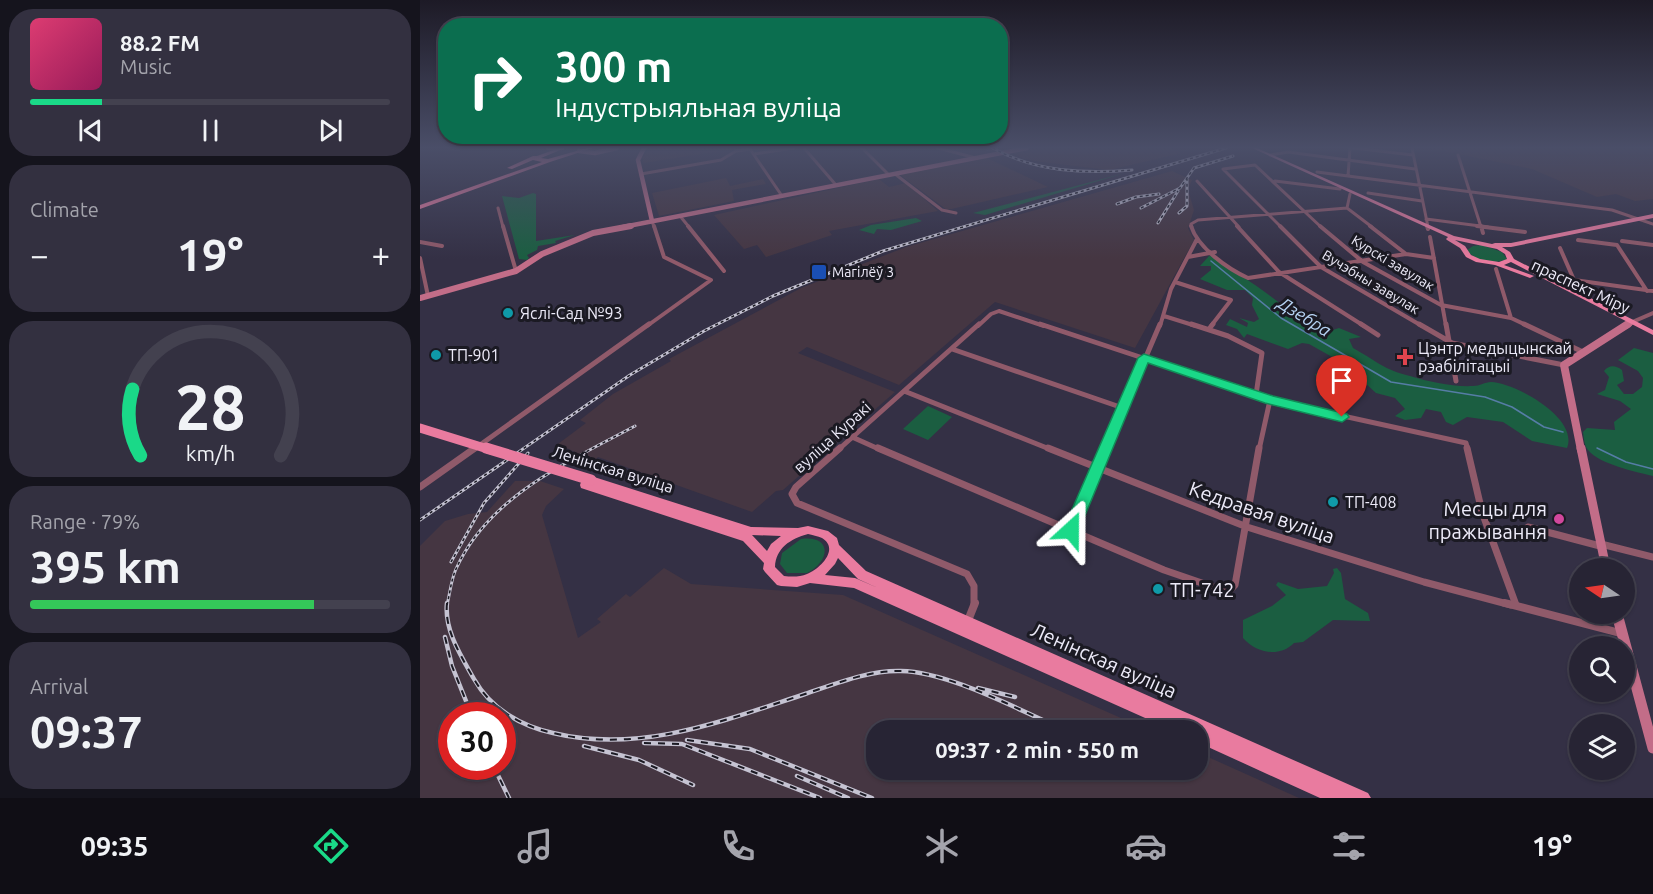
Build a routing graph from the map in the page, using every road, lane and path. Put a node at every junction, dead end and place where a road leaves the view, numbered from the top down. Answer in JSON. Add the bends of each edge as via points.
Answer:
{"nodes":[{"id":1,"x":470,"y":185,"type":"edge"},
{"id":2,"x":479,"y":185,"type":"edge"},
{"id":3,"x":643,"y":185,"type":"edge"},
{"id":4,"x":775,"y":185,"type":"edge"},
{"id":5,"x":835,"y":185,"type":"edge"},
{"id":6,"x":908,"y":185,"type":"edge"},
{"id":7,"x":1201,"y":185,"type":"edge"},
{"id":8,"x":1239,"y":185,"type":"edge"},
{"id":9,"x":1278,"y":185,"type":"edge"},
{"id":10,"x":1309,"y":185,"type":"edge"},
{"id":11,"x":1332,"y":185,"type":"edge"},
{"id":12,"x":1338,"y":185,"type":"edge"},
{"id":13,"x":1419,"y":185,"type":"edge"},
{"id":14,"x":1421,"y":185,"type":"edge"},
{"id":15,"x":1468,"y":185,"type":"edge"},
{"id":16,"x":1340,"y":189,"type":"junction"},
{"id":17,"x":1470,"y":191,"type":"junction"},
{"id":18,"x":1368,"y":193,"type":"dead end"},
{"id":19,"x":1350,"y":194,"type":"junction"},
{"id":20,"x":782,"y":196,"type":"junction"},
{"id":21,"x":1422,"y":201,"type":"junction"},
{"id":22,"x":420,"y":206,"type":"edge"},
{"id":23,"x":498,"y":208,"type":"dead end"},
{"id":24,"x":1347,"y":208,"type":"junction"},
{"id":25,"x":1304,"y":210,"type":"junction"},
{"id":26,"x":1266,"y":212,"type":"junction"},
{"id":27,"x":956,"y":213,"type":"dead end"},
{"id":28,"x":680,"y":216,"type":"junction"},
{"id":29,"x":1228,"y":216,"type":"junction"},
{"id":30,"x":1641,"y":220,"type":"junction"},
{"id":31,"x":1653,"y":220,"type":"edge"},
{"id":32,"x":652,"y":221,"type":"junction"},
{"id":33,"x":1427,"y":225,"type":"junction"},
{"id":34,"x":1480,"y":226,"type":"junction"},
{"id":35,"x":1525,"y":232,"type":"dead end"},
{"id":36,"x":1482,"y":233,"type":"dead end"},
{"id":37,"x":1430,"y":237,"type":"dead end"},
{"id":38,"x":1197,"y":239,"type":"junction"},
{"id":39,"x":1578,"y":240,"type":"dead end"},
{"id":40,"x":1623,"y":241,"type":"dead end"},
{"id":41,"x":420,"y":242,"type":"edge"},
{"id":42,"x":1474,"y":243,"type":"junction"},
{"id":43,"x":1486,"y":244,"type":"junction"},
{"id":44,"x":1653,"y":245,"type":"edge"},
{"id":45,"x":442,"y":246,"type":"dead end"},
{"id":46,"x":1463,"y":248,"type":"junction"},
{"id":47,"x":1560,"y":248,"type":"dead end"},
{"id":48,"x":1215,"y":252,"type":"junction"},
{"id":49,"x":1406,"y":254,"type":"junction"},
{"id":50,"x":1188,"y":257,"type":"junction"},
{"id":51,"x":1511,"y":257,"type":"junction"},
{"id":52,"x":420,"y":258,"type":"edge"},
{"id":53,"x":1434,"y":258,"type":"junction"},
{"id":54,"x":1363,"y":262,"type":"junction"},
{"id":55,"x":1496,"y":266,"type":"junction"},
{"id":56,"x":1321,"y":267,"type":"junction"},
{"id":57,"x":516,"y":271,"type":"junction"},
{"id":58,"x":724,"y":271,"type":"dead end"},
{"id":59,"x":1279,"y":272,"type":"junction"},
{"id":60,"x":1175,"y":282,"type":"junction"},
{"id":61,"x":1647,"y":291,"type":"junction"},
{"id":62,"x":1653,"y":291,"type":"edge"},
{"id":63,"x":428,"y":296,"type":"junction"},
{"id":64,"x":420,"y":298,"type":"edge"},
{"id":65,"x":1441,"y":305,"type":"junction"},
{"id":66,"x":1653,"y":313,"type":"edge"},
{"id":67,"x":1164,"y":316,"type":"junction"},
{"id":68,"x":1511,"y":318,"type":"junction"},
{"id":69,"x":1633,"y":323,"type":"junction"},
{"id":70,"x":1209,"y":329,"type":"junction"},
{"id":71,"x":1378,"y":335,"type":"dead end"},
{"id":72,"x":1653,"y":335,"type":"edge"},
{"id":73,"x":1447,"y":339,"type":"junction"},
{"id":74,"x":952,"y":349,"type":"junction"},
{"id":75,"x":1583,"y":352,"type":"junction"},
{"id":76,"x":1144,"y":358,"type":"junction"},
{"id":77,"x":1564,"y":365,"type":"junction"},
{"id":78,"x":1456,"y":381,"type":"dead end"},
{"id":79,"x":904,"y":391,"type":"junction"},
{"id":80,"x":1256,"y":394,"type":"junction"},
{"id":81,"x":1270,"y":400,"type":"junction"},
{"id":82,"x":1123,"y":408,"type":"junction"},
{"id":83,"x":420,"y":428,"type":"edge"},
{"id":84,"x":420,"y":433,"type":"edge"},
{"id":85,"x":852,"y":437,"type":"junction"},
{"id":86,"x":1098,"y":469,"type":"junction"},
{"id":87,"x":588,"y":483,"type":"junction"},
{"id":88,"x":420,"y":487,"type":"edge"},
{"id":89,"x":1246,"y":527,"type":"junction"},
{"id":90,"x":1528,"y":527,"type":"dead end"},
{"id":91,"x":1071,"y":530,"type":"junction"},
{"id":92,"x":797,"y":532,"type":"junction"},
{"id":93,"x":1600,"y":545,"type":"junction"},
{"id":94,"x":835,"y":548,"type":"junction"},
{"id":95,"x":1653,"y":557,"type":"edge"},
{"id":96,"x":1603,"y":558,"type":"edge"},
{"id":97,"x":769,"y":561,"type":"junction"},
{"id":98,"x":813,"y":579,"type":"junction"},
{"id":99,"x":1516,"y":606,"type":"junction"},
{"id":100,"x":1619,"y":624,"type":"edge"},
{"id":101,"x":965,"y":627,"type":"junction"},
{"id":102,"x":1620,"y":633,"type":"junction"},
{"id":103,"x":1165,"y":720,"type":"edge"},
{"id":104,"x":1208,"y":740,"type":"edge"},
{"id":105,"x":1653,"y":748,"type":"edge"},
{"id":106,"x":1338,"y":798,"type":"edge"},
{"id":107,"x":1363,"y":798,"type":"edge"}],
"edges":[{"from":1,"to":22,"type":"main road"},
{"from":2,"to":22,"type":"main road"},
{"from":3,"to":32,"type":"street"},
{"from":4,"to":20,"type":"street"},
{"from":5,"to":20,"type":"street"},
{"from":6,"to":27,"type":"street","via":[[942,210]]},
{"from":7,"to":29,"type":"street"},
{"from":8,"to":26,"type":"street","name":"Вучэбны завулак"},
{"from":9,"to":25,"type":"street","name":"Курскі завулак"},
{"from":10,"to":16,"type":"street"},
{"from":11,"to":16,"type":"main road","name":"праспект Міру"},
{"from":12,"to":33,"type":"main road","name":"праспект Міру"},
{"from":13,"to":21,"type":"street"},
{"from":14,"to":17,"type":"street"},
{"from":15,"to":17,"type":"street"},
{"from":16,"to":19,"type":"main road","name":"праспект Міру"},
{"from":17,"to":30,"type":"street","via":[[1612,210]]},
{"from":17,"to":34,"type":"street"},
{"from":18,"to":21,"type":"street"},
{"from":19,"to":24,"type":"street"},
{"from":19,"to":33,"type":"main road","name":"праспект Міру"},
{"from":20,"to":28,"type":"street"},
{"from":21,"to":33,"type":"street"},
{"from":23,"to":57,"type":"street"},
{"from":24,"to":25,"type":"street"},
{"from":24,"to":49,"type":"street"},
{"from":25,"to":26,"type":"street"},
{"from":25,"to":54,"type":"street","name":"Курскі завулак"},
{"from":26,"to":29,"type":"street"},
{"from":26,"to":56,"type":"street","name":"Вучэбны завулак"},
{"from":28,"to":32,"type":"street"},
{"from":28,"to":58,"type":"street"},
{"from":29,"to":38,"type":"street","via":[[1191,224]]},
{"from":29,"to":59,"type":"street"},
{"from":30,"to":31,"type":"main road"},
{"from":30,"to":43,"type":"main road","via":[[1511,245]]},
{"from":30,"to":51,"type":"main road","via":[[1516,248]]},
{"from":32,"to":57,"type":"street","via":[[581,237],[542,254]]},
{"from":32,"to":88,"type":"street","via":[[664,257],[711,280]]},
{"from":33,"to":34,"type":"street"},
{"from":33,"to":42,"type":"main road","name":"праспект Міру"},
{"from":33,"to":46,"type":"main road","name":"праспект Міру"},
{"from":34,"to":35,"type":"street"},
{"from":34,"to":36,"type":"street"},
{"from":37,"to":53,"type":"street"},
{"from":38,"to":48,"type":"street"},
{"from":38,"to":50,"type":"street"},
{"from":39,"to":61,"type":"street","via":[[1617,245]]},
{"from":40,"to":44,"type":"street"},
{"from":41,"to":45,"type":"street"},
{"from":42,"to":43,"type":"main road","name":"праспект Міру"},
{"from":42,"to":46,"type":"main road","name":"праспект Міру"},
{"from":43,"to":51,"type":"main road","name":"праспект Міру"},
{"from":46,"to":55,"type":"main road","name":"праспект Міру","via":[[1471,258]]},
{"from":47,"to":61,"type":"street","via":[[1574,280]]},
{"from":48,"to":50,"type":"street"},
{"from":48,"to":59,"type":"street","via":[[1243,277]]},
{"from":49,"to":53,"type":"street"},
{"from":49,"to":54,"type":"street"},
{"from":50,"to":60,"type":"street"},
{"from":51,"to":55,"type":"main road","name":"праспект Міру"},
{"from":51,"to":69,"type":"main road","name":"праспект Міру"},
{"from":52,"to":63,"type":"street"},
{"from":53,"to":65,"type":"street"},
{"from":54,"to":56,"type":"street"},
{"from":54,"to":65,"type":"street","name":"Курскі завулак"},
{"from":55,"to":68,"type":"street"},
{"from":55,"to":69,"type":"main road","name":"праспект Міру","via":[[1532,276]]},
{"from":56,"to":59,"type":"street"},
{"from":56,"to":73,"type":"street","name":"Вучэбны завулак"},
{"from":57,"to":63,"type":"street"},
{"from":59,"to":71,"type":"street"},
{"from":60,"to":67,"type":"street","via":[[1162,311]]},
{"from":60,"to":70,"type":"street","via":[[1231,300]]},
{"from":61,"to":62,"type":"street"},
{"from":63,"to":64,"type":"street"},
{"from":65,"to":68,"type":"street","name":"Курскі завулак"},
{"from":65,"to":73,"type":"street"},
{"from":66,"to":69,"type":"street"},
{"from":67,"to":70,"type":"street"},
{"from":67,"to":76,"type":"street"},
{"from":68,"to":75,"type":"street","name":"Курскі завулак"},
{"from":69,"to":72,"type":"main road","name":"праспект Міру"},
{"from":69,"to":75,"type":"street"},
{"from":70,"to":80,"type":"street","via":[[1262,353]]},
{"from":73,"to":77,"type":"street","name":"Вучэбны завулак","via":[[1459,345]]},
{"from":73,"to":78,"type":"street"},
{"from":74,"to":76,"type":"street","name":"вуліца Куракі","via":[[999,311]]},
{"from":74,"to":79,"type":"street","name":"вуліца Куракі"},
{"from":74,"to":82,"type":"street"},
{"from":75,"to":77,"type":"street"},
{"from":76,"to":80,"type":"street"},
{"from":76,"to":82,"type":"street"},
{"from":77,"to":93,"type":"street"},
{"from":79,"to":85,"type":"street","name":"вуліца Куракі"},
{"from":79,"to":86,"type":"street","name":"Кедравая вуліца"},
{"from":80,"to":81,"type":"street"},
{"from":81,"to":89,"type":"street"},
{"from":81,"to":99,"type":"street","via":[[1466,443],[1482,512]]},
{"from":82,"to":86,"type":"street"},
{"from":83,"to":87,"type":"main road","name":"Ленінская вуліца","bridge":true},
{"from":84,"to":87,"type":"main road","name":"Ленінская вуліца"},
{"from":85,"to":91,"type":"street"},
{"from":85,"to":101,"type":"street","name":"вуліца Куракі","via":[[796,487],[793,499],[967,574],[977,592]]},
{"from":86,"to":89,"type":"street","name":"Кедравая вуліца"},
{"from":86,"to":91,"type":"street"},
{"from":87,"to":92,"type":"main road","name":"Ленінская вуліца","via":[[751,531]]},
{"from":87,"to":97,"type":"main road","name":"Ленінская вуліца","via":[[747,538]]},
{"from":89,"to":91,"type":"street","via":[[1235,585],[1228,592],[1164,570]]},
{"from":89,"to":99,"type":"street","name":"Кедравая вуліца"},
{"from":90,"to":93,"type":"street"},
{"from":92,"to":94,"type":"main road","via":[[827,534]]},
{"from":92,"to":97,"type":"main road","via":[[778,544]]},
{"from":93,"to":95,"type":"street"},
{"from":93,"to":96,"type":"street"},
{"from":94,"to":98,"type":"main road","via":[[830,565]]},
{"from":94,"to":101,"type":"main road","name":"Ленінская вуліца","via":[[862,575]]},
{"from":97,"to":98,"type":"main road","via":[[769,569],[781,581]]},
{"from":98,"to":101,"type":"main road","name":"Ленінская вуліца","via":[[855,583]]},
{"from":99,"to":102,"type":"street","name":"Кедравая вуліца"},
{"from":100,"to":102,"type":"street"},
{"from":101,"to":103,"type":"main road","name":"Ленінская вуліца"},
{"from":101,"to":107,"type":"main road","name":"Ленінская вуліца"},
{"from":102,"to":105,"type":"street"},
{"from":104,"to":106,"type":"main road"}]}
